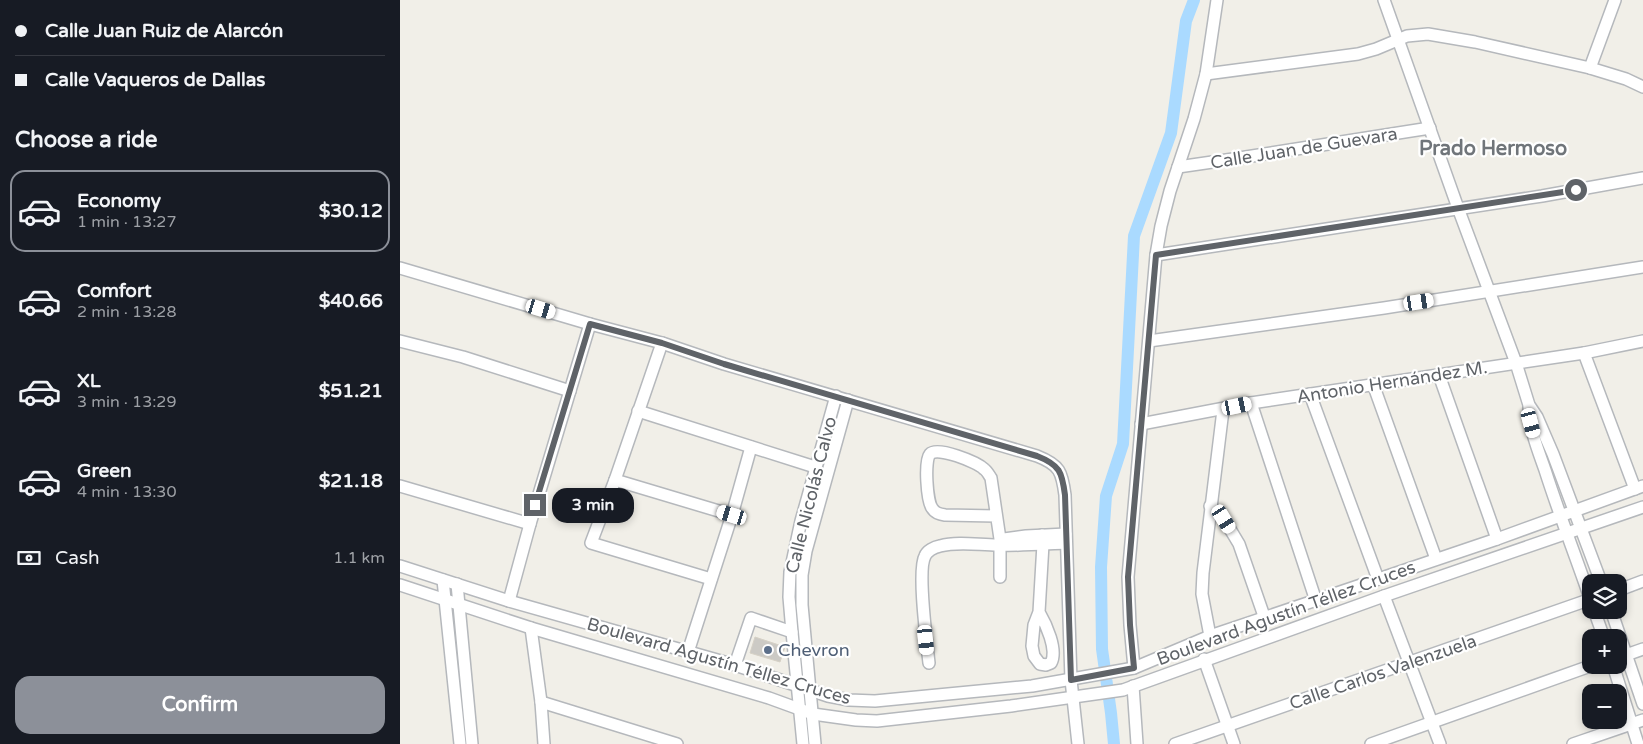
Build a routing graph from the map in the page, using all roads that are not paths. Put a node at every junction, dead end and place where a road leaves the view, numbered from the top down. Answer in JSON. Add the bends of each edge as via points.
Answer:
{"nodes":[{"id":1,"x":1217,"y":0,"type":"edge"},
{"id":2,"x":1384,"y":0,"type":"edge"},
{"id":3,"x":1615,"y":0,"type":"edge"},
{"id":4,"x":1398,"y":40,"type":"junction"},
{"id":5,"x":1590,"y":68,"type":"junction"},
{"id":6,"x":1206,"y":74,"type":"junction"},
{"id":7,"x":1643,"y":87,"type":"edge"},
{"id":8,"x":1430,"y":128,"type":"junction"},
{"id":9,"x":1178,"y":167,"type":"junction"},
{"id":10,"x":1643,"y":178,"type":"edge"},
{"id":11,"x":1458,"y":208,"type":"junction"},
{"id":12,"x":1156,"y":255,"type":"junction"},
{"id":13,"x":1643,"y":267,"type":"edge"},
{"id":14,"x":400,"y":268,"type":"edge"},
{"id":15,"x":1490,"y":290,"type":"junction"},
{"id":16,"x":590,"y":324,"type":"junction"},
{"id":17,"x":400,"y":341,"type":"edge"},
{"id":18,"x":1149,"y":341,"type":"junction"},
{"id":19,"x":1643,"y":341,"type":"edge"},
{"id":20,"x":662,"y":343,"type":"junction"},
{"id":21,"x":1584,"y":353,"type":"junction"},
{"id":22,"x":1516,"y":363,"type":"junction"},
{"id":23,"x":1439,"y":375,"type":"junction"},
{"id":24,"x":1373,"y":384,"type":"junction"},
{"id":25,"x":570,"y":391,"type":"junction"},
{"id":26,"x":1310,"y":394,"type":"junction"},
{"id":27,"x":836,"y":396,"type":"junction"},
{"id":28,"x":848,"y":400,"type":"junction"},
{"id":29,"x":1251,"y":403,"type":"junction"},
{"id":30,"x":1529,"y":405,"type":"junction"},
{"id":31,"x":1223,"y":410,"type":"junction"},
{"id":32,"x":638,"y":411,"type":"junction"},
{"id":33,"x":1141,"y":424,"type":"junction"},
{"id":34,"x":751,"y":447,"type":"junction"},
{"id":35,"x":815,"y":467,"type":"junction"},
{"id":36,"x":615,"y":480,"type":"junction"},
{"id":37,"x":400,"y":486,"type":"edge"},
{"id":38,"x":1639,"y":488,"type":"edge"},
{"id":39,"x":1210,"y":506,"type":"junction"},
{"id":40,"x":1643,"y":507,"type":"edge"},
{"id":41,"x":1574,"y":510,"type":"junction"},
{"id":42,"x":732,"y":515,"type":"junction"},
{"id":43,"x":996,"y":516,"type":"junction"},
{"id":44,"x":1560,"y":516,"type":"junction"},
{"id":45,"x":530,"y":524,"type":"junction"},
{"id":46,"x":1581,"y":529,"type":"junction"},
{"id":47,"x":1566,"y":534,"type":"junction"},
{"id":48,"x":1066,"y":538,"type":"junction"},
{"id":49,"x":1042,"y":539,"type":"junction"},
{"id":50,"x":1497,"y":539,"type":"junction"},
{"id":51,"x":1000,"y":542,"type":"junction"},
{"id":52,"x":1436,"y":559,"type":"junction"},
{"id":53,"x":400,"y":566,"type":"edge"},
{"id":54,"x":1598,"y":574,"type":"edge"},
{"id":55,"x":1582,"y":576,"type":"edge"},
{"id":56,"x":1000,"y":577,"type":"dead end"},
{"id":57,"x":711,"y":578,"type":"junction"},
{"id":58,"x":1378,"y":579,"type":"junction"},
{"id":59,"x":443,"y":580,"type":"junction"},
{"id":60,"x":1643,"y":581,"type":"edge"},
{"id":61,"x":457,"y":584,"type":"junction"},
{"id":62,"x":400,"y":585,"type":"edge"},
{"id":63,"x":1627,"y":587,"type":"edge"},
{"id":64,"x":1384,"y":596,"type":"junction"},
{"id":65,"x":444,"y":599,"type":"junction"},
{"id":66,"x":509,"y":601,"type":"junction"},
{"id":67,"x":1316,"y":601,"type":"junction"},
{"id":68,"x":1582,"y":603,"type":"edge"},
{"id":69,"x":459,"y":604,"type":"junction"},
{"id":70,"x":1039,"y":612,"type":"dead end"},
{"id":71,"x":1264,"y":619,"type":"junction"},
{"id":72,"x":532,"y":628,"type":"junction"},
{"id":73,"x":792,"y":632,"type":"junction"},
{"id":74,"x":1210,"y":636,"type":"junction"},
{"id":75,"x":1643,"y":649,"type":"edge"},
{"id":76,"x":688,"y":652,"type":"junction"},
{"id":77,"x":1627,"y":655,"type":"edge"},
{"id":78,"x":1627,"y":658,"type":"edge"},
{"id":79,"x":1204,"y":659,"type":"junction"},
{"id":80,"x":929,"y":663,"type":"dead end"},
{"id":81,"x":1410,"y":663,"type":"junction"},
{"id":82,"x":735,"y":665,"type":"junction"},
{"id":83,"x":1134,"y":668,"type":"junction"},
{"id":84,"x":1582,"y":669,"type":"edge"},
{"id":85,"x":1615,"y":674,"type":"edge"},
{"id":86,"x":1071,"y":680,"type":"junction"},
{"id":87,"x":796,"y":686,"type":"junction"},
{"id":88,"x":1128,"y":688,"type":"junction"},
{"id":89,"x":811,"y":690,"type":"junction"},
{"id":90,"x":1072,"y":697,"type":"junction"},
{"id":91,"x":541,"y":702,"type":"junction"},
{"id":92,"x":1643,"y":704,"type":"edge"},
{"id":93,"x":798,"y":709,"type":"junction"},
{"id":94,"x":813,"y":714,"type":"junction"},
{"id":95,"x":1643,"y":720,"type":"edge"},
{"id":96,"x":1432,"y":723,"type":"junction"},
{"id":97,"x":1631,"y":724,"type":"junction"},
{"id":98,"x":1227,"y":726,"type":"junction"},
{"id":99,"x":460,"y":744,"type":"edge"},
{"id":100,"x":472,"y":744,"type":"edge"},
{"id":101,"x":544,"y":744,"type":"edge"},
{"id":102,"x":677,"y":744,"type":"edge"},
{"id":103,"x":802,"y":744,"type":"edge"},
{"id":104,"x":816,"y":744,"type":"edge"},
{"id":105,"x":1078,"y":744,"type":"edge"},
{"id":106,"x":1138,"y":744,"type":"edge"},
{"id":107,"x":1175,"y":744,"type":"edge"},
{"id":108,"x":1234,"y":744,"type":"edge"},
{"id":109,"x":1371,"y":744,"type":"edge"},
{"id":110,"x":1440,"y":744,"type":"edge"},
{"id":111,"x":1573,"y":744,"type":"edge"},
{"id":112,"x":1638,"y":744,"type":"edge"}],
"edges":[{"from":1,"to":6,"type":"street"},
{"from":2,"to":4,"type":"street"},
{"from":3,"to":5,"type":"street"},
{"from":4,"to":5,"type":"street","via":[[1428,34]]},
{"from":4,"to":6,"type":"street","via":[[1358,54]]},
{"from":4,"to":8,"type":"street"},
{"from":5,"to":7,"type":"street"},
{"from":6,"to":9,"type":"street"},
{"from":8,"to":9,"type":"street","name":"Calle Juan de Guevara"},
{"from":8,"to":11,"type":"street"},
{"from":9,"to":12,"type":"street"},
{"from":10,"to":11,"type":"street"},
{"from":11,"to":12,"type":"street"},
{"from":11,"to":15,"type":"street"},
{"from":12,"to":18,"type":"street"},
{"from":13,"to":15,"type":"street"},
{"from":14,"to":16,"type":"street"},
{"from":15,"to":18,"type":"street"},
{"from":15,"to":22,"type":"street"},
{"from":16,"to":20,"type":"street"},
{"from":16,"to":25,"type":"street"},
{"from":17,"to":25,"type":"street"},
{"from":18,"to":33,"type":"street"},
{"from":19,"to":21,"type":"street","name":"Antonio Hernández M."},
{"from":20,"to":27,"type":"street"},
{"from":20,"to":32,"type":"street"},
{"from":21,"to":22,"type":"street","name":"Antonio Hernández M."},
{"from":21,"to":38,"type":"street"},
{"from":22,"to":23,"type":"street","name":"Antonio Hernández M."},
{"from":22,"to":30,"type":"street"},
{"from":23,"to":24,"type":"street","name":"Antonio Hernández M."},
{"from":23,"to":50,"type":"street"},
{"from":24,"to":26,"type":"street","name":"Antonio Hernández M."},
{"from":24,"to":52,"type":"street"},
{"from":25,"to":45,"type":"street"},
{"from":26,"to":29,"type":"street","name":"Antonio Hernández M."},
{"from":26,"to":58,"type":"street"},
{"from":27,"to":28,"type":"street"},
{"from":27,"to":35,"type":"street","name":"Calle Nicolás Calvo"},
{"from":28,"to":48,"type":"street","via":[[1047,460],[1060,470],[1063,478]]},
{"from":28,"to":89,"type":"street","name":"Calle Nicolás Calvo","via":[[802,575]]},
{"from":29,"to":31,"type":"street","name":"Antonio Hernández M."},
{"from":29,"to":67,"type":"street"},
{"from":30,"to":41,"type":"street","via":[[1553,454]]},
{"from":30,"to":44,"type":"street","via":[[1532,430]]},
{"from":31,"to":33,"type":"street","name":"Antonio Hernández M."},
{"from":31,"to":39,"type":"street"},
{"from":32,"to":34,"type":"street"},
{"from":32,"to":36,"type":"street"},
{"from":33,"to":83,"type":"street","via":[[1128,577]]},
{"from":34,"to":35,"type":"street"},
{"from":34,"to":42,"type":"street"},
{"from":35,"to":73,"type":"street","name":"Calle Nicolás Calvo","via":[[790,572]]},
{"from":36,"to":42,"type":"street"},
{"from":36,"to":57,"type":"street","via":[[591,543]]},
{"from":37,"to":45,"type":"street"},
{"from":38,"to":41,"type":"street","name":"Boulevard Agustín Téllez Cruces"},
{"from":39,"to":71,"type":"street","via":[[1224,519],[1239,544]]},
{"from":39,"to":74,"type":"street","via":[[1202,594]]},
{"from":40,"to":46,"type":"street","name":"Boulevard Agustín Téllez Cruces"},
{"from":41,"to":44,"type":"street","name":"Boulevard Agustín Téllez Cruces"},
{"from":41,"to":46,"type":"street"},
{"from":42,"to":57,"type":"street"},
{"from":43,"to":43,"type":"street","via":[[991,478],[984,468],[940,451],[930,454],[926,461],[928,500],[937,513]]},
{"from":43,"to":51,"type":"street"},
{"from":44,"to":47,"type":"street"},
{"from":44,"to":50,"type":"street","name":"Boulevard Agustín Téllez Cruces"},
{"from":45,"to":66,"type":"street"},
{"from":46,"to":47,"type":"street","name":"Boulevard Agustín Téllez Cruces"},
{"from":46,"to":54,"type":"street"},
{"from":47,"to":55,"type":"street"},
{"from":47,"to":64,"type":"street","name":"Boulevard Agustín Téllez Cruces"},
{"from":48,"to":49,"type":"street"},
{"from":48,"to":86,"type":"street"},
{"from":49,"to":51,"type":"street"},
{"from":49,"to":70,"type":"street"},
{"from":50,"to":52,"type":"street","name":"Boulevard Agustín Téllez Cruces"},
{"from":51,"to":56,"type":"street"},
{"from":51,"to":80,"type":"street","via":[[940,546],[925,556],[922,566]]},
{"from":52,"to":58,"type":"street","name":"Boulevard Agustín Téllez Cruces"},
{"from":53,"to":59,"type":"street","name":"Boulevard Agustín Téllez Cruces"},
{"from":57,"to":76,"type":"street"},
{"from":58,"to":67,"type":"street","name":"Boulevard Agustín Téllez Cruces"},
{"from":59,"to":61,"type":"street","name":"Boulevard Agustín Téllez Cruces"},
{"from":59,"to":65,"type":"street"},
{"from":60,"to":63,"type":"street"},
{"from":61,"to":66,"type":"street","name":"Boulevard Agustín Téllez Cruces"},
{"from":61,"to":69,"type":"street"},
{"from":62,"to":65,"type":"street","name":"Boulevard Agustín Téllez Cruces"},
{"from":64,"to":79,"type":"street","name":"Boulevard Agustín Téllez Cruces"},
{"from":64,"to":81,"type":"street"},
{"from":65,"to":69,"type":"street","name":"Boulevard Agustín Téllez Cruces"},
{"from":65,"to":99,"type":"street"},
{"from":66,"to":76,"type":"street","name":"Boulevard Agustín Téllez Cruces"},
{"from":67,"to":71,"type":"street","name":"Boulevard Agustín Téllez Cruces"},
{"from":68,"to":81,"type":"street","name":"Calle Carlos Valenzuela"},
{"from":69,"to":72,"type":"street","name":"Boulevard Agustín Téllez Cruces"},
{"from":69,"to":100,"type":"street"},
{"from":71,"to":74,"type":"street","name":"Boulevard Agustín Téllez Cruces"},
{"from":72,"to":91,"type":"street"},
{"from":72,"to":93,"type":"street","name":"Boulevard Agustín Téllez Cruces"},
{"from":73,"to":82,"type":"street","via":[[751,618]]},
{"from":73,"to":87,"type":"street","name":"Calle Nicolás Calvo"},
{"from":74,"to":83,"type":"street","name":"Boulevard Agustín Téllez Cruces"},
{"from":75,"to":77,"type":"street"},
{"from":76,"to":82,"type":"street","name":"Boulevard Agustín Téllez Cruces"},
{"from":78,"to":92,"type":"street"},
{"from":79,"to":88,"type":"street","name":"Boulevard Agustín Téllez Cruces"},
{"from":79,"to":98,"type":"street"},
{"from":81,"to":96,"type":"street"},
{"from":81,"to":98,"type":"street","name":"Calle Carlos Valenzuela"},
{"from":82,"to":87,"type":"street","name":"Boulevard Agustín Téllez Cruces"},
{"from":83,"to":86,"type":"street","name":"Boulevard Agustín Téllez Cruces"},
{"from":84,"to":96,"type":"street"},
{"from":85,"to":97,"type":"street"},
{"from":86,"to":89,"type":"street","name":"Boulevard Agustín Téllez Cruces","via":[[875,701],[849,700]]},
{"from":86,"to":90,"type":"street"},
{"from":87,"to":89,"type":"street","name":"Boulevard Agustín Téllez Cruces"},
{"from":87,"to":93,"type":"street","name":"Calle Nicolás Calvo"},
{"from":88,"to":90,"type":"street","name":"Boulevard Agustín Téllez Cruces"},
{"from":88,"to":106,"type":"street"},
{"from":89,"to":94,"type":"street","name":"Calle Nicolás Calvo"},
{"from":90,"to":94,"type":"street","name":"Boulevard Agustín Téllez Cruces","via":[[877,721]]},
{"from":90,"to":105,"type":"street"},
{"from":91,"to":101,"type":"street"},
{"from":91,"to":102,"type":"street"},
{"from":93,"to":94,"type":"street","name":"Boulevard Agustín Téllez Cruces"},
{"from":93,"to":103,"type":"street","name":"Calle Nicolás Calvo"},
{"from":94,"to":104,"type":"street","name":"Calle Nicolás Calvo"},
{"from":95,"to":97,"type":"street"},
{"from":96,"to":109,"type":"street"},
{"from":96,"to":110,"type":"street"},
{"from":97,"to":111,"type":"street"},
{"from":97,"to":112,"type":"street"},
{"from":98,"to":107,"type":"street","name":"Calle Carlos Valenzuela"},
{"from":98,"to":108,"type":"street"}]}
